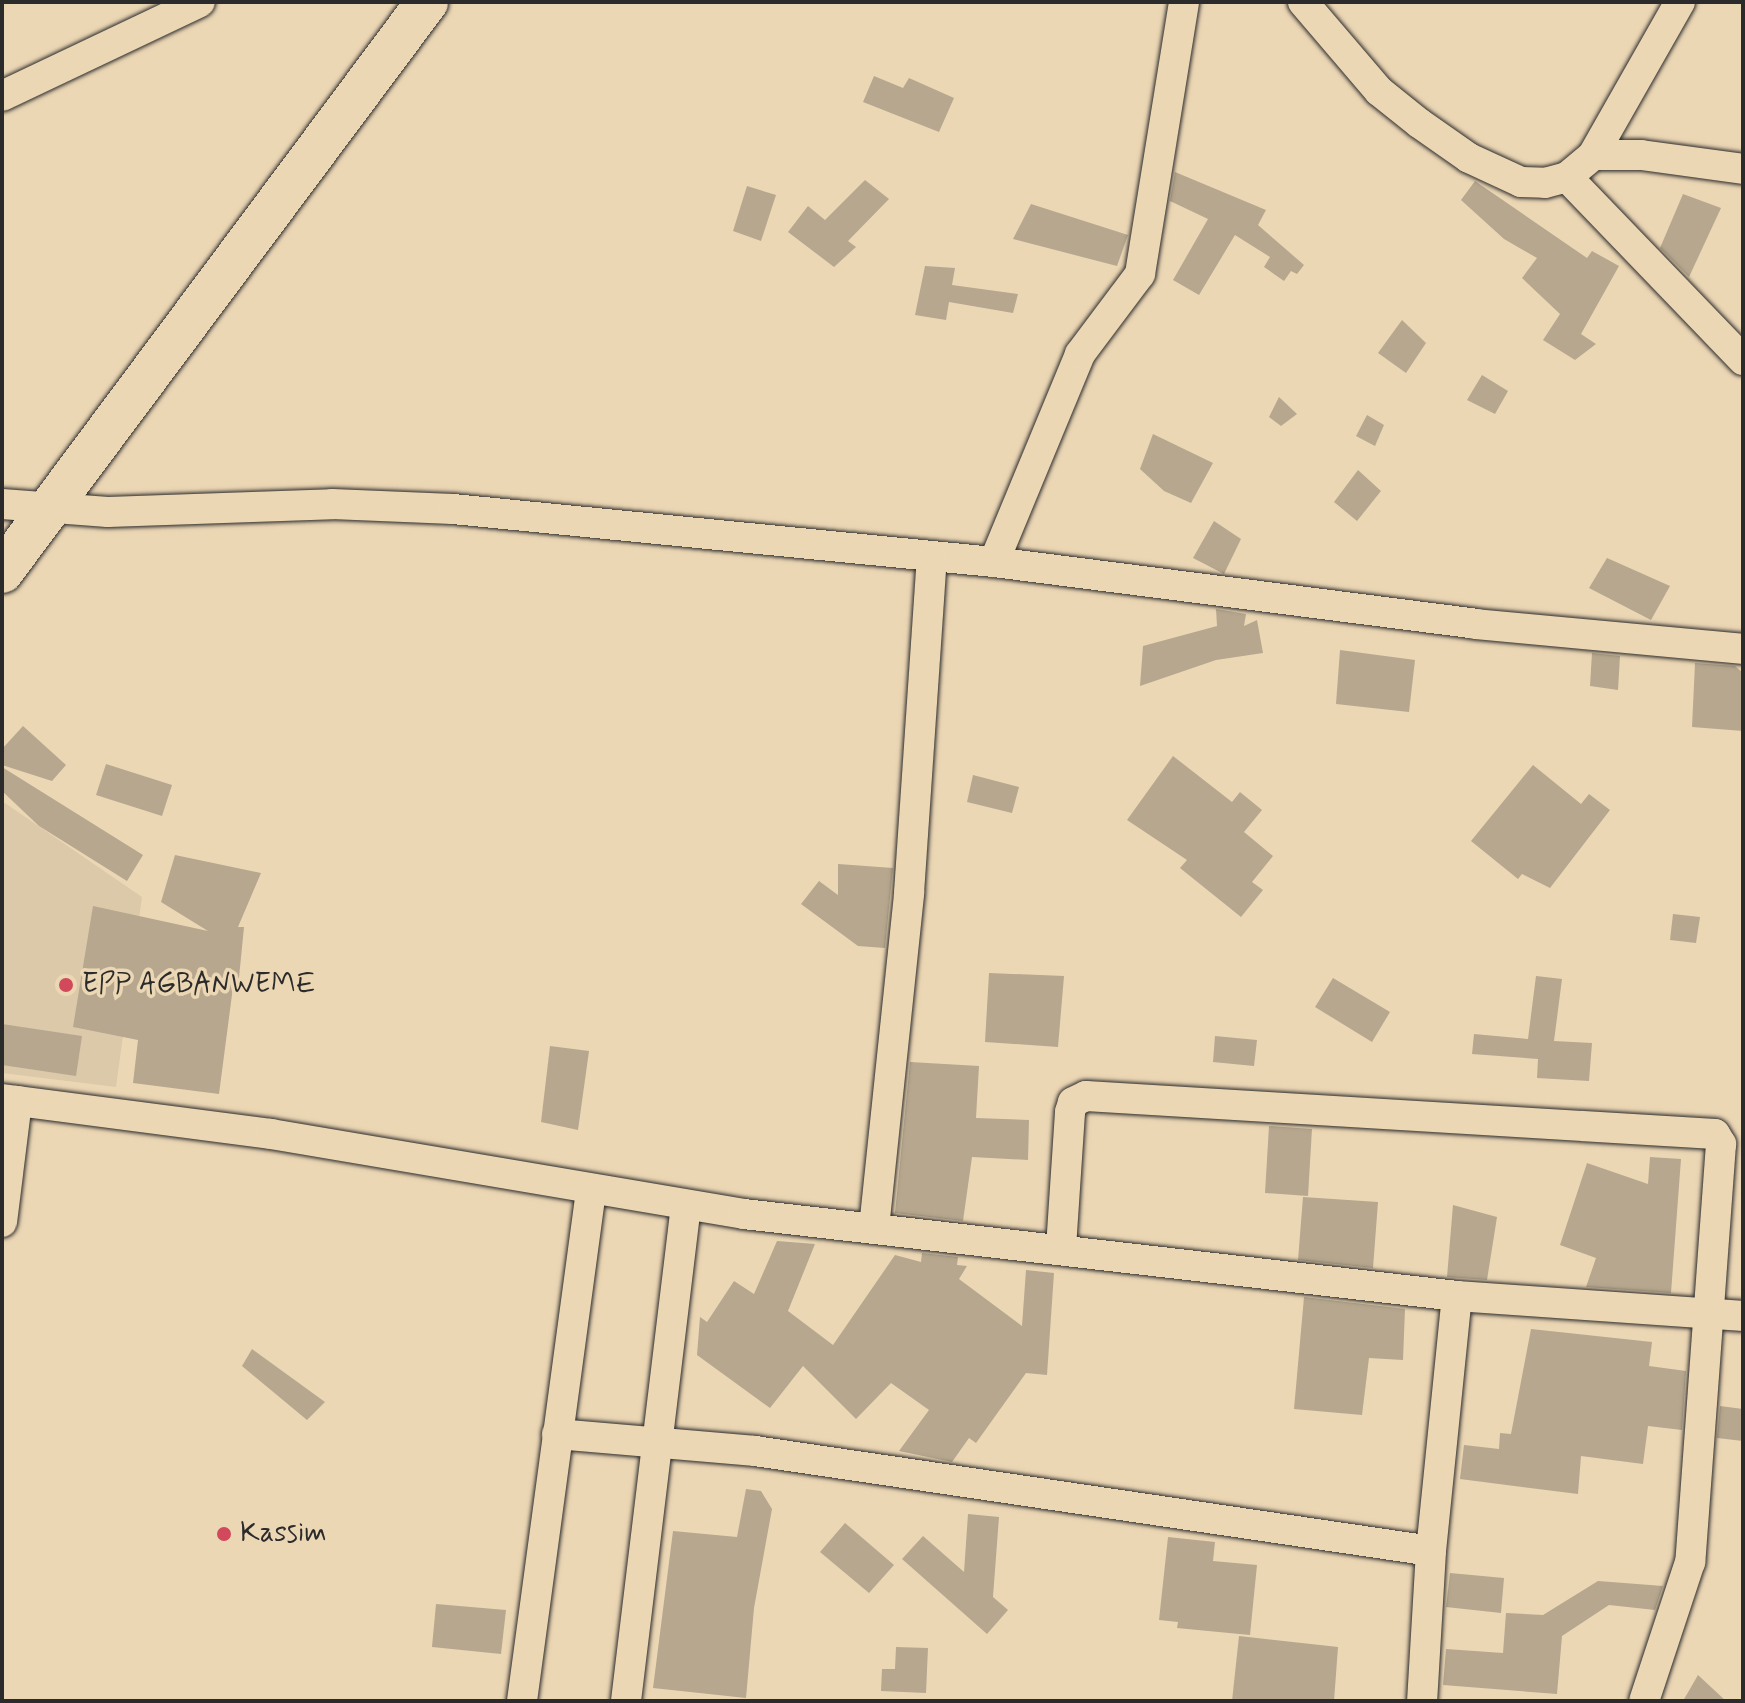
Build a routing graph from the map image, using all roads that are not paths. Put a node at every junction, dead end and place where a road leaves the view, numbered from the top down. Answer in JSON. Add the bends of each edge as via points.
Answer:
{"nodes":[{"id":1,"x":200,"y":2,"type":"edge"},
{"id":2,"x":1184,"y":2,"type":"edge"},
{"id":3,"x":1303,"y":2,"type":"edge"},
{"id":4,"x":1680,"y":2,"type":"edge"},
{"id":5,"x":412,"y":6,"type":"edge"},
{"id":6,"x":2,"y":96,"type":"edge"},
{"id":7,"x":1593,"y":155,"type":"junction"},
{"id":8,"x":1743,"y":169,"type":"edge"},
{"id":9,"x":1567,"y":177,"type":"junction"},
{"id":10,"x":1743,"y":360,"type":"edge"},
{"id":11,"x":2,"y":504,"type":"edge"},
{"id":12,"x":50,"y":509,"type":"junction"},
{"id":13,"x":932,"y":559,"type":"junction"},
{"id":14,"x":994,"y":562,"type":"junction"},
{"id":15,"x":2,"y":572,"type":"edge"},
{"id":16,"x":1743,"y":649,"type":"edge"},
{"id":17,"x":10,"y":1100,"type":"edge"},
{"id":18,"x":591,"y":1191,"type":"junction"},
{"id":19,"x":686,"y":1206,"type":"junction"},
{"id":20,"x":2,"y":1222,"type":"edge"},
{"id":21,"x":874,"y":1228,"type":"junction"},
{"id":22,"x":1061,"y":1248,"type":"junction"},
{"id":23,"x":1457,"y":1296,"type":"junction"},
{"id":24,"x":1708,"y":1314,"type":"junction"},
{"id":25,"x":1743,"y":1316,"type":"edge"},
{"id":26,"x":557,"y":1434,"type":"junction"},
{"id":27,"x":656,"y":1444,"type":"junction"},
{"id":28,"x":1431,"y":1551,"type":"junction"},
{"id":29,"x":522,"y":1701,"type":"edge"},
{"id":30,"x":626,"y":1701,"type":"edge"},
{"id":31,"x":1422,"y":1701,"type":"edge"},
{"id":32,"x":1644,"y":1701,"type":"edge"}],
"edges":[{"from":1,"to":6,"type":"street"},
{"from":2,"to":14,"type":"street","via":[[1140,274],[1080,354]]},
{"from":3,"to":9,"type":"street","via":[[1379,91],[1469,158],[1521,182]]},
{"from":4,"to":7,"type":"street"},
{"from":5,"to":12,"type":"main road"},
{"from":7,"to":8,"type":"street","via":[[1641,155]]},
{"from":7,"to":9,"type":"street"},
{"from":9,"to":10,"type":"street"},
{"from":11,"to":12,"type":"street"},
{"from":12,"to":13,"type":"street","via":[[332,504],[453,509]]},
{"from":12,"to":15,"type":"main road"},
{"from":13,"to":14,"type":"street"},
{"from":13,"to":21,"type":"street","via":[[909,893]]},
{"from":14,"to":16,"type":"street","via":[[1475,624]]},
{"from":17,"to":18,"type":"street","via":[[271,1134]]},
{"from":17,"to":20,"type":"street"},
{"from":18,"to":19,"type":"street"},
{"from":18,"to":26,"type":"street"},
{"from":19,"to":21,"type":"street"},
{"from":19,"to":27,"type":"street"},
{"from":21,"to":22,"type":"street"},
{"from":22,"to":23,"type":"street"},
{"from":22,"to":24,"type":"street","via":[[1070,1112],[1073,1102],[1086,1096],[1710,1133],[1721,1144]]},
{"from":23,"to":24,"type":"street"},
{"from":23,"to":28,"type":"street"},
{"from":24,"to":25,"type":"street"},
{"from":24,"to":32,"type":"street","via":[[1690,1562]]},
{"from":26,"to":27,"type":"street"},
{"from":26,"to":29,"type":"street"},
{"from":27,"to":28,"type":"street","via":[[784,1455]]},
{"from":27,"to":30,"type":"street"},
{"from":28,"to":31,"type":"street"}]}
